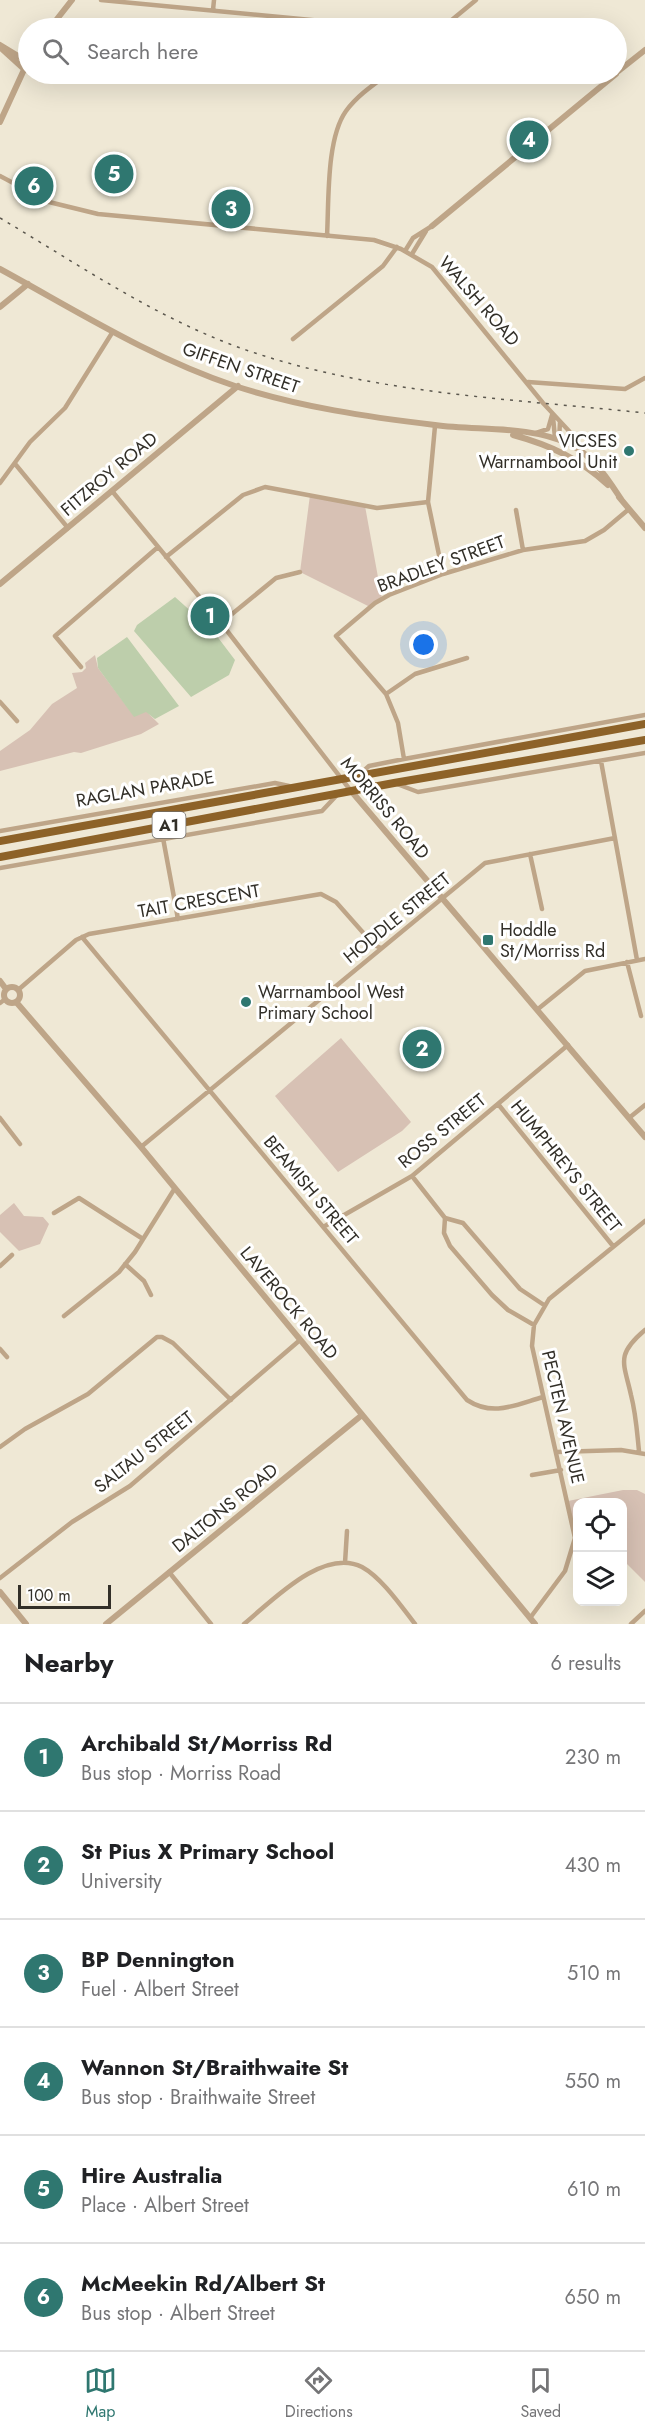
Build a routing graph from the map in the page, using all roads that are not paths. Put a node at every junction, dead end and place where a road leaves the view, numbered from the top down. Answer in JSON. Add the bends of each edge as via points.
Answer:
{"nodes":[{"id":1,"x":72,"y":0,"type":"edge"},
{"id":2,"x":101,"y":0,"type":"edge"},
{"id":3,"x":214,"y":0,"type":"edge"},
{"id":4,"x":476,"y":0,"type":"edge"},
{"id":5,"x":213,"y":10,"type":"junction"},
{"id":6,"x":58,"y":18,"type":"edge"},
{"id":7,"x":287,"y":18,"type":"edge"},
{"id":8,"x":454,"y":18,"type":"edge"},
{"id":9,"x":0,"y":46,"type":"edge"},
{"id":10,"x":645,"y":50,"type":"edge"},
{"id":11,"x":18,"y":56,"type":"edge"},
{"id":12,"x":18,"y":63,"type":"edge"},
{"id":13,"x":627,"y":64,"type":"edge"},
{"id":14,"x":18,"y":82,"type":"edge"},
{"id":15,"x":376,"y":84,"type":"edge"},
{"id":16,"x":603,"y":84,"type":"edge"},
{"id":17,"x":0,"y":122,"type":"edge"},
{"id":18,"x":0,"y":176,"type":"edge"},
{"id":19,"x":0,"y":181,"type":"edge"},
{"id":20,"x":16,"y":186,"type":"junction"},
{"id":21,"x":432,"y":226,"type":"junction"},
{"id":22,"x":327,"y":236,"type":"junction"},
{"id":23,"x":401,"y":249,"type":"junction"},
{"id":24,"x":412,"y":254,"type":"junction"},
{"id":25,"x":0,"y":269,"type":"edge"},
{"id":26,"x":28,"y":284,"type":"junction"},
{"id":27,"x":0,"y":307,"type":"edge"},
{"id":28,"x":111,"y":333,"type":"junction"},
{"id":29,"x":293,"y":339,"type":"dead end"},
{"id":30,"x":645,"y":378,"type":"edge"},
{"id":31,"x":528,"y":382,"type":"junction"},
{"id":32,"x":238,"y":386,"type":"junction"},
{"id":33,"x":550,"y":413,"type":"junction"},
{"id":34,"x":559,"y":420,"type":"junction"},
{"id":35,"x":435,"y":426,"type":"junction"},
{"id":36,"x":494,"y":431,"type":"junction"},
{"id":37,"x":531,"y":433,"type":"junction"},
{"id":38,"x":557,"y":439,"type":"junction"},
{"id":39,"x":555,"y":448,"type":"junction"},
{"id":40,"x":582,"y":452,"type":"junction"},
{"id":41,"x":16,"y":465,"type":"junction"},
{"id":42,"x":0,"y":483,"type":"edge"},
{"id":43,"x":112,"y":491,"type":"junction"},
{"id":44,"x":621,"y":499,"type":"junction"},
{"id":45,"x":428,"y":502,"type":"junction"},
{"id":46,"x":629,"y":509,"type":"junction"},
{"id":47,"x":516,"y":510,"type":"dead end"},
{"id":48,"x":68,"y":528,"type":"junction"},
{"id":49,"x":645,"y":528,"type":"edge"},
{"id":50,"x":158,"y":547,"type":"junction"},
{"id":51,"x":523,"y":550,"type":"junction"},
{"id":52,"x":166,"y":557,"type":"junction"},
{"id":53,"x":300,"y":572,"type":"dead end"},
{"id":54,"x":443,"y":574,"type":"junction"},
{"id":55,"x":0,"y":583,"type":"edge"},
{"id":56,"x":221,"y":623,"type":"junction"},
{"id":57,"x":467,"y":658,"type":"dead end"},
{"id":58,"x":81,"y":667,"type":"dead end"},
{"id":59,"x":386,"y":694,"type":"junction"},
{"id":60,"x":0,"y":702,"type":"edge"},
{"id":61,"x":645,"y":715,"type":"edge"},
{"id":62,"x":17,"y":722,"type":"dead end"},
{"id":63,"x":645,"y":724,"type":"edge"},
{"id":64,"x":645,"y":740,"type":"edge"},
{"id":65,"x":645,"y":753,"type":"edge"},
{"id":66,"x":404,"y":759,"type":"junction"},
{"id":67,"x":601,"y":761,"type":"junction"},
{"id":68,"x":355,"y":778,"type":"junction"},
{"id":69,"x":342,"y":781,"type":"junction"},
{"id":70,"x":394,"y":783,"type":"junction"},
{"id":71,"x":294,"y":789,"type":"junction"},
{"id":72,"x":352,"y":792,"type":"junction"},
{"id":73,"x":339,"y":793,"type":"junction"},
{"id":74,"x":0,"y":831,"type":"edge"},
{"id":75,"x":163,"y":838,"type":"junction"},
{"id":76,"x":615,"y":838,"type":"junction"},
{"id":77,"x":0,"y":842,"type":"edge"},
{"id":78,"x":530,"y":854,"type":"junction"},
{"id":79,"x":0,"y":857,"type":"edge"},
{"id":80,"x":0,"y":868,"type":"edge"},
{"id":81,"x":443,"y":897,"type":"junction"},
{"id":82,"x":542,"y":909,"type":"dead end"},
{"id":83,"x":178,"y":919,"type":"junction"},
{"id":84,"x":82,"y":937,"type":"junction"},
{"id":85,"x":381,"y":948,"type":"junction"},
{"id":86,"x":645,"y":959,"type":"edge"},
{"id":87,"x":637,"y":960,"type":"junction"},
{"id":88,"x":627,"y":962,"type":"junction"},
{"id":89,"x":0,"y":981,"type":"edge"},
{"id":90,"x":6,"y":989,"type":"junction"},
{"id":91,"x":18,"y":990,"type":"junction"},
{"id":92,"x":2,"y":1002,"type":"edge"},
{"id":93,"x":16,"y":1002,"type":"junction"},
{"id":94,"x":538,"y":1009,"type":"junction"},
{"id":95,"x":641,"y":1016,"type":"dead end"},
{"id":96,"x":568,"y":1045,"type":"junction"},
{"id":97,"x":208,"y":1091,"type":"junction"},
{"id":98,"x":498,"y":1104,"type":"junction"},
{"id":99,"x":645,"y":1105,"type":"edge"},
{"id":100,"x":0,"y":1118,"type":"edge"},
{"id":101,"x":629,"y":1118,"type":"junction"},
{"id":102,"x":645,"y":1137,"type":"edge"},
{"id":103,"x":20,"y":1143,"type":"dead end"},
{"id":104,"x":141,"y":1147,"type":"junction"},
{"id":105,"x":412,"y":1176,"type":"junction"},
{"id":106,"x":175,"y":1188,"type":"junction"},
{"id":107,"x":54,"y":1213,"type":"dead end"},
{"id":108,"x":445,"y":1218,"type":"junction"},
{"id":109,"x":645,"y":1221,"type":"edge"},
{"id":110,"x":324,"y":1226,"type":"junction"},
{"id":111,"x":143,"y":1239,"type":"junction"},
{"id":112,"x":613,"y":1246,"type":"junction"},
{"id":113,"x":12,"y":1255,"type":"dead end"},
{"id":114,"x":125,"y":1264,"type":"junction"},
{"id":115,"x":0,"y":1266,"type":"edge"},
{"id":116,"x":151,"y":1294,"type":"dead end"},
{"id":117,"x":544,"y":1305,"type":"junction"},
{"id":118,"x":64,"y":1316,"type":"dead end"},
{"id":119,"x":534,"y":1325,"type":"junction"},
{"id":120,"x":645,"y":1330,"type":"edge"},
{"id":121,"x":300,"y":1340,"type":"junction"},
{"id":122,"x":0,"y":1349,"type":"edge"},
{"id":123,"x":7,"y":1357,"type":"dead end"},
{"id":124,"x":543,"y":1397,"type":"junction"},
{"id":125,"x":231,"y":1400,"type":"junction"},
{"id":126,"x":362,"y":1415,"type":"junction"},
{"id":127,"x":0,"y":1448,"type":"edge"},
{"id":128,"x":639,"y":1451,"type":"junction"},
{"id":129,"x":557,"y":1452,"type":"junction"},
{"id":130,"x":645,"y":1454,"type":"edge"},
{"id":131,"x":561,"y":1470,"type":"junction"},
{"id":132,"x":532,"y":1475,"type":"dead end"},
{"id":133,"x":347,"y":1531,"type":"dead end"},
{"id":134,"x":345,"y":1563,"type":"junction"},
{"id":135,"x":169,"y":1572,"type":"junction"},
{"id":136,"x":0,"y":1578,"type":"edge"},
{"id":137,"x":0,"y":1592,"type":"edge"},
{"id":138,"x":7,"y":1600,"type":"junction"},
{"id":139,"x":0,"y":1606,"type":"edge"},
{"id":140,"x":645,"y":1611,"type":"edge"},
{"id":141,"x":532,"y":1621,"type":"edge"},
{"id":142,"x":26,"y":1624,"type":"edge"},
{"id":143,"x":106,"y":1624,"type":"edge"},
{"id":144,"x":211,"y":1624,"type":"edge"},
{"id":145,"x":244,"y":1624,"type":"edge"},
{"id":146,"x":415,"y":1624,"type":"edge"},
{"id":147,"x":632,"y":1624,"type":"edge"}],
"edges":[{"from":1,"to":6,"type":"street"},
{"from":2,"to":5,"type":"street"},
{"from":3,"to":5,"type":"street"},
{"from":4,"to":8,"type":"street"},
{"from":5,"to":7,"type":"street"},
{"from":9,"to":11,"type":"street"},
{"from":9,"to":12,"type":"street"},
{"from":10,"to":13,"type":"street"},
{"from":14,"to":17,"type":"street"},
{"from":15,"to":22,"type":"street","via":[[351,105],[340,122],[335,138]]},
{"from":16,"to":21,"type":"street"},
{"from":18,"to":20,"type":"street"},
{"from":19,"to":20,"type":"street"},
{"from":20,"to":22,"type":"street","name":"WALSH ROAD","via":[[59,206],[98,214]]},
{"from":21,"to":23,"type":"street"},
{"from":21,"to":24,"type":"street"},
{"from":22,"to":23,"type":"street","name":"WALSH ROAD","via":[[374,240]]},
{"from":23,"to":24,"type":"street","name":"WALSH ROAD"},
{"from":23,"to":29,"type":"street"},
{"from":24,"to":31,"type":"street","name":"WALSH ROAD","via":[[446,281]]},
{"from":25,"to":26,"type":"street","name":"GIFFEN STREET"},
{"from":26,"to":27,"type":"street"},
{"from":26,"to":28,"type":"street","name":"GIFFEN STREET"},
{"from":28,"to":32,"type":"street","name":"GIFFEN STREET","via":[[203,375]]},
{"from":28,"to":41,"type":"street","via":[[78,392],[30,442]]},
{"from":30,"to":31,"type":"street","via":[[625,389]]},
{"from":31,"to":33,"type":"street","name":"WALSH ROAD"},
{"from":32,"to":35,"type":"street","name":"GIFFEN STREET","via":[[297,404]]},
{"from":32,"to":43,"type":"street","name":"FITZROY ROAD"},
{"from":33,"to":34,"type":"street","name":"WALSH ROAD"},
{"from":33,"to":37,"type":"street","via":[[546,430]]},
{"from":33,"to":38,"type":"street","name":"WALSH ROAD"},
{"from":34,"to":38,"type":"street","via":[[561,432]]},
{"from":34,"to":40,"type":"street","name":"WALSH ROAD"},
{"from":35,"to":36,"type":"street","name":"GIFFEN STREET"},
{"from":35,"to":45,"type":"street"},
{"from":36,"to":37,"type":"street","name":"GIFFEN STREET"},
{"from":36,"to":39,"type":"street","name":"GIFFEN STREET"},
{"from":37,"to":38,"type":"street","name":"GIFFEN STREET"},
{"from":38,"to":39,"type":"street"},
{"from":38,"to":40,"type":"street","name":"WALSH ROAD"},
{"from":39,"to":44,"type":"street","name":"WALSH ROAD","via":[[592,471]]},
{"from":40,"to":44,"type":"street","name":"WALSH ROAD","via":[[598,466]]},
{"from":41,"to":42,"type":"street"},
{"from":41,"to":48,"type":"street"},
{"from":43,"to":48,"type":"street","name":"FITZROY ROAD"},
{"from":43,"to":50,"type":"street","name":"MORRISS ROAD"},
{"from":44,"to":46,"type":"street","name":"WALSH ROAD"},
{"from":45,"to":52,"type":"street","via":[[377,508],[265,487],[243,495]]},
{"from":45,"to":54,"type":"street"},
{"from":46,"to":49,"type":"street","name":"WALSH ROAD"},
{"from":46,"to":51,"type":"street","name":"BRADLEY STREET","via":[[585,541]]},
{"from":47,"to":51,"type":"street"},
{"from":48,"to":55,"type":"street","name":"FITZROY ROAD"},
{"from":50,"to":52,"type":"street","name":"MORRISS ROAD"},
{"from":50,"to":58,"type":"street","via":[[55,636]]},
{"from":51,"to":54,"type":"street","name":"BRADLEY STREET"},
{"from":52,"to":56,"type":"street","name":"MORRISS ROAD"},
{"from":53,"to":56,"type":"street","via":[[276,578]]},
{"from":54,"to":59,"type":"street","name":"BRADLEY STREET","via":[[375,603],[336,636]]},
{"from":56,"to":69,"type":"street","name":"MORRISS ROAD"},
{"from":57,"to":59,"type":"street","via":[[415,674]]},
{"from":59,"to":66,"type":"street","name":"BRADLEY STREET","via":[[398,723]]},
{"from":60,"to":62,"type":"street"},
{"from":61,"to":66,"type":"street","name":"RAGLAN PARADE"},
{"from":63,"to":68,"type":"highway","name":"RAGLAN PARADE","number":"A1"},
{"from":64,"to":70,"type":"highway","number":"A1"},
{"from":65,"to":67,"type":"street"},
{"from":66,"to":68,"type":"street","name":"RAGLAN PARADE","via":[[369,766]]},
{"from":67,"to":70,"type":"street","via":[[418,792]]},
{"from":67,"to":76,"type":"street"},
{"from":68,"to":69,"type":"highway","name":"RAGLAN PARADE","number":"A1"},
{"from":69,"to":71,"type":"highway","name":"RAGLAN PARADE","number":"A1"},
{"from":69,"to":72,"type":"street","name":"MORRISS ROAD"},
{"from":70,"to":72,"type":"highway","number":"A1"},
{"from":71,"to":74,"type":"street","name":"RAGLAN PARADE","via":[[275,783]]},
{"from":71,"to":77,"type":"highway","name":"RAGLAN PARADE","number":"A1"},
{"from":72,"to":73,"type":"highway","number":"A1"},
{"from":72,"to":81,"type":"street","name":"MORRISS ROAD"},
{"from":73,"to":75,"type":"street","via":[[322,811]]},
{"from":73,"to":79,"type":"highway","number":"A1"},
{"from":75,"to":80,"type":"street"},
{"from":75,"to":83,"type":"street"},
{"from":76,"to":78,"type":"street","name":"HODDLE STREET"},
{"from":76,"to":87,"type":"street"},
{"from":78,"to":81,"type":"street","name":"HODDLE STREET","via":[[484,863]]},
{"from":78,"to":82,"type":"street"},
{"from":81,"to":85,"type":"street","name":"HODDLE STREET"},
{"from":81,"to":94,"type":"street","name":"MORRISS ROAD"},
{"from":83,"to":84,"type":"street","name":"TAIT CRESCENT"},
{"from":83,"to":85,"type":"street","name":"TAIT CRESCENT","via":[[321,894],[336,902]]},
{"from":84,"to":91,"type":"street","name":"TAIT CRESCENT"},
{"from":84,"to":97,"type":"street","name":"BEAMISH STREET"},
{"from":85,"to":97,"type":"street","name":"HODDLE STREET"},
{"from":86,"to":87,"type":"street"},
{"from":87,"to":88,"type":"street"},
{"from":88,"to":94,"type":"street","via":[[585,970]]},
{"from":88,"to":95,"type":"street"},
{"from":89,"to":90,"type":"street"},
{"from":90,"to":91,"type":"street"},
{"from":90,"to":92,"type":"street"},
{"from":91,"to":93,"type":"street"},
{"from":92,"to":93,"type":"street"},
{"from":93,"to":104,"type":"street","name":"LAVEROCK ROAD"},
{"from":94,"to":96,"type":"street","name":"MORRISS ROAD"},
{"from":96,"to":98,"type":"street","name":"ROSS STREET"},
{"from":96,"to":101,"type":"street","name":"MORRISS ROAD"},
{"from":97,"to":104,"type":"street","name":"HODDLE STREET"},
{"from":97,"to":110,"type":"street","name":"BEAMISH STREET"},
{"from":98,"to":105,"type":"street","name":"ROSS STREET"},
{"from":98,"to":112,"type":"street","name":"HUMPHREYS STREET"},
{"from":99,"to":101,"type":"street"},
{"from":100,"to":103,"type":"street"},
{"from":101,"to":102,"type":"street","name":"MORRISS ROAD"},
{"from":104,"to":106,"type":"street","name":"LAVEROCK ROAD"},
{"from":105,"to":108,"type":"street"},
{"from":105,"to":110,"type":"street","name":"ROSS STREET"},
{"from":106,"to":111,"type":"street"},
{"from":106,"to":121,"type":"street","name":"LAVEROCK ROAD"},
{"from":107,"to":111,"type":"street","via":[[79,1198]]},
{"from":108,"to":117,"type":"street","via":[[463,1223],[520,1289]]},
{"from":108,"to":119,"type":"street","via":[[444,1233],[450,1246],[492,1295]]},
{"from":109,"to":112,"type":"street","name":"PECTEN AVENUE"},
{"from":110,"to":124,"type":"street","name":"BEAMISH STREET","via":[[466,1400],[482,1409],[497,1409]]},
{"from":111,"to":114,"type":"street"},
{"from":112,"to":117,"type":"street","name":"PECTEN AVENUE"},
{"from":113,"to":115,"type":"street"},
{"from":114,"to":116,"type":"street","via":[[144,1281]]},
{"from":114,"to":118,"type":"street"},
{"from":117,"to":119,"type":"street","name":"PECTEN AVENUE"},
{"from":119,"to":124,"type":"street","name":"PECTEN AVENUE","via":[[532,1346]]},
{"from":120,"to":128,"type":"street","via":[[631,1341],[623,1363]]},
{"from":121,"to":125,"type":"street","name":"SALTAU STREET"},
{"from":121,"to":126,"type":"street","name":"LAVEROCK ROAD"},
{"from":122,"to":123,"type":"street"},
{"from":124,"to":129,"type":"street","name":"PECTEN AVENUE"},
{"from":125,"to":127,"type":"street","via":[[173,1344],[157,1337],[88,1394],[25,1429]]},
{"from":125,"to":136,"type":"street","name":"SALTAU STREET","via":[[130,1486],[72,1522]]},
{"from":126,"to":135,"type":"street","name":"DALTONS ROAD"},
{"from":126,"to":141,"type":"street","name":"LAVEROCK ROAD"},
{"from":128,"to":129,"type":"street"},
{"from":128,"to":130,"type":"street"},
{"from":129,"to":131,"type":"street","name":"PECTEN AVENUE"},
{"from":131,"to":132,"type":"street"},
{"from":131,"to":141,"type":"street","name":"PECTEN AVENUE","via":[[575,1538],[572,1555]]},
{"from":133,"to":134,"type":"street"},
{"from":134,"to":145,"type":"street","via":[[320,1566]]},
{"from":134,"to":146,"type":"street","via":[[371,1573]]},
{"from":135,"to":143,"type":"street","name":"DALTONS ROAD"},
{"from":135,"to":144,"type":"street"},
{"from":137,"to":138,"type":"street"},
{"from":138,"to":139,"type":"street"},
{"from":138,"to":142,"type":"street"},
{"from":140,"to":147,"type":"street"}]}
